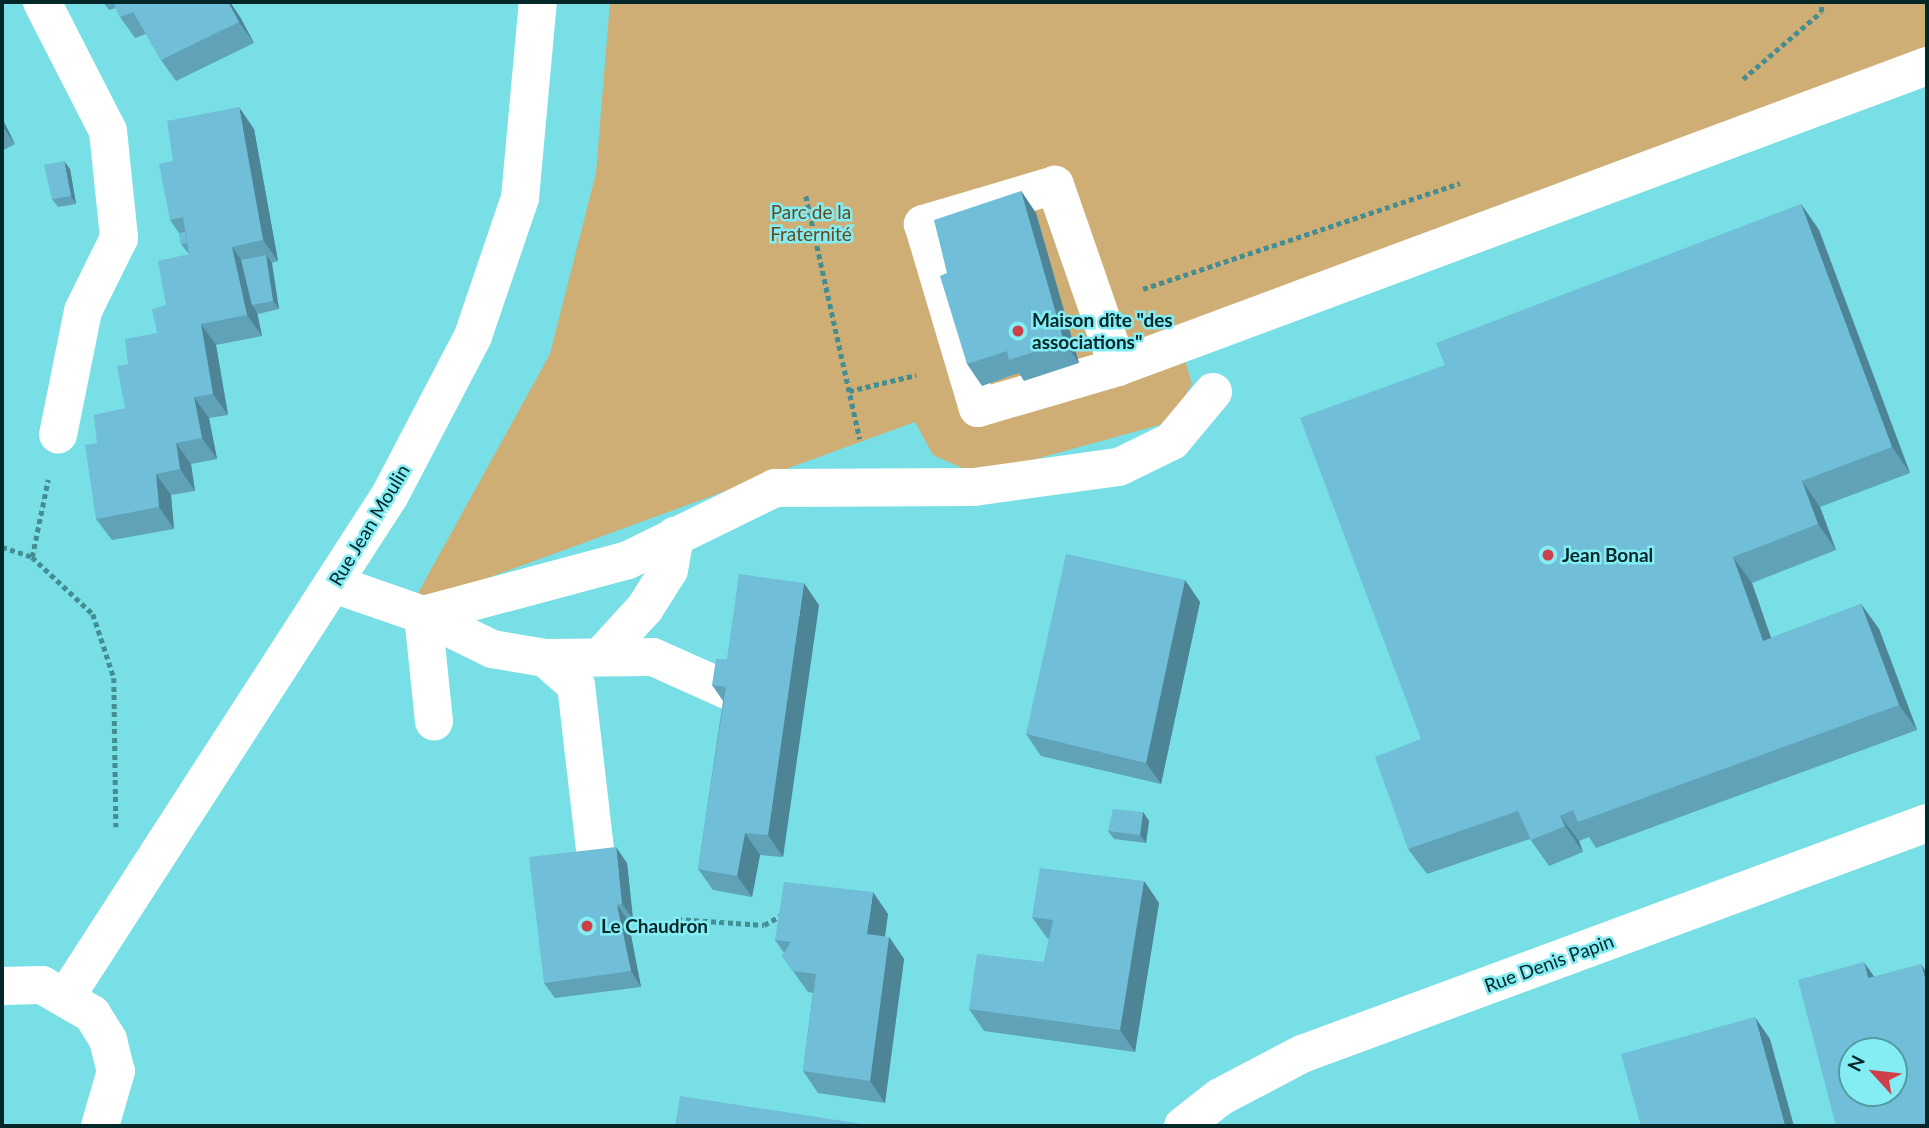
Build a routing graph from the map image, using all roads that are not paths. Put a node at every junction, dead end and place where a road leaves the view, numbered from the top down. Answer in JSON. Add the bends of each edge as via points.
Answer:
{"nodes":[{"id":1,"x":42,"y":2,"type":"edge"},
{"id":2,"x":538,"y":2,"type":"edge"},
{"id":3,"x":1927,"y":66,"type":"edge"},
{"id":4,"x":1118,"y":367,"type":"junction"},
{"id":5,"x":1213,"y":392,"type":"dead end"},
{"id":6,"x":58,"y":435,"type":"road end"},
{"id":7,"x":675,"y":536,"type":"junction"},
{"id":8,"x":334,"y":584,"type":"junction"},
{"id":9,"x":423,"y":615,"type":"junction"},
{"id":10,"x":600,"y":657,"type":"junction"},
{"id":11,"x":545,"y":658,"type":"junction"},
{"id":12,"x":729,"y":691,"type":"edge"},
{"id":13,"x":434,"y":721,"type":"dead end"},
{"id":14,"x":1927,"y":822,"type":"edge"},
{"id":15,"x":597,"y":866,"type":"edge"},
{"id":16,"x":2,"y":986,"type":"edge"},
{"id":17,"x":67,"y":995,"type":"junction"},
{"id":18,"x":100,"y":1126,"type":"edge"},
{"id":19,"x":1183,"y":1126,"type":"edge"}],
"edges":[{"from":1,"to":6,"type":"street","via":[[108,131],[119,238],[83,311]]},
{"from":2,"to":8,"type":"street","name":"Rue Jean Moulin","via":[[520,198],[473,336],[390,495]]},
{"from":3,"to":4,"type":"street"},
{"from":4,"to":4,"type":"street","via":[[1055,186],[923,224],[978,408]]},
{"from":5,"to":7,"type":"street","via":[[1172,441],[1119,467],[974,487],[775,488]]},
{"from":7,"to":9,"type":"street","via":[[628,560]]},
{"from":7,"to":10,"type":"street","via":[[669,570]]},
{"from":8,"to":9,"type":"street"},
{"from":8,"to":17,"type":"street","name":"Rue Jean Moulin"},
{"from":9,"to":11,"type":"street","via":[[492,649]]},
{"from":9,"to":13,"type":"street"},
{"from":10,"to":11,"type":"street"},
{"from":10,"to":12,"type":"street","via":[[653,657]]},
{"from":11,"to":15,"type":"street","via":[[576,685]]},
{"from":14,"to":19,"type":"street","name":"Rue Denis Papin","via":[[1302,1054],[1220,1097]]},
{"from":16,"to":17,"type":"street","via":[[42,985]]},
{"from":17,"to":18,"type":"street","via":[[92,1014],[108,1040],[116,1071]]}]}
